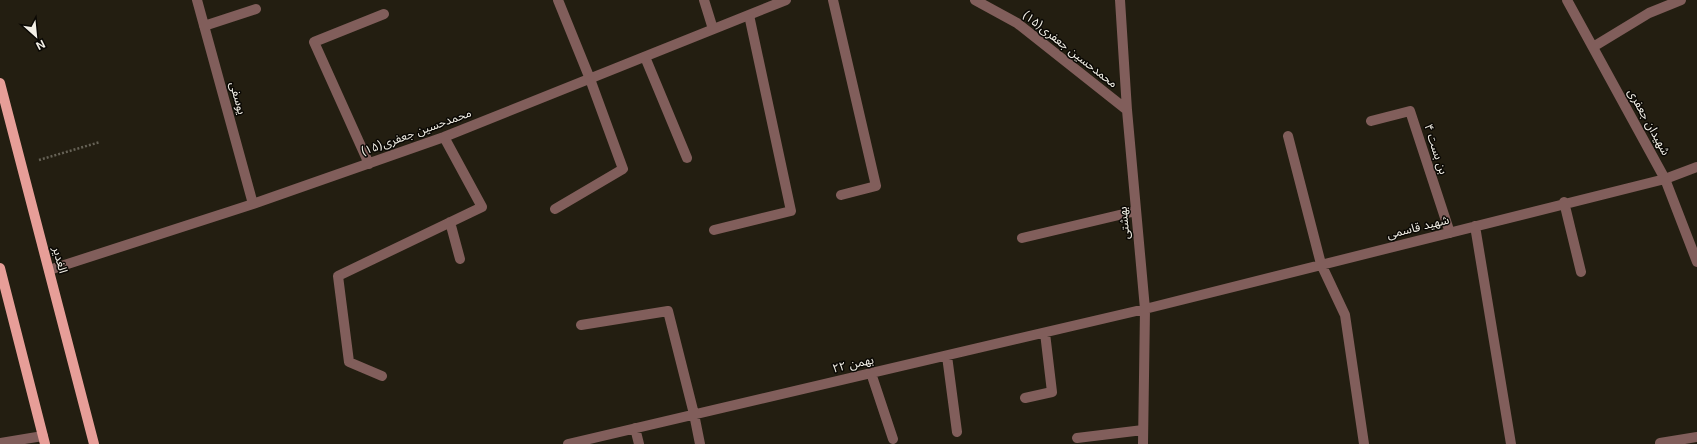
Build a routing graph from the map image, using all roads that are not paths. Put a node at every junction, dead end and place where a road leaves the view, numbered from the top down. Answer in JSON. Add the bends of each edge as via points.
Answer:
{"nodes":[{"id":1,"x":197,"y":0,"type":"edge"},
{"id":2,"x":558,"y":0,"type":"edge"},
{"id":3,"x":704,"y":0,"type":"edge"},
{"id":4,"x":786,"y":0,"type":"edge"},
{"id":5,"x":833,"y":0,"type":"edge"},
{"id":6,"x":974,"y":0,"type":"edge"},
{"id":7,"x":1120,"y":0,"type":"edge"},
{"id":8,"x":1567,"y":0,"type":"edge"},
{"id":9,"x":1681,"y":0,"type":"edge"},
{"id":10,"x":256,"y":10,"type":"dead end"},
{"id":11,"x":384,"y":14,"type":"dead end"},
{"id":12,"x":749,"y":15,"type":"junction"},
{"id":13,"x":204,"y":26,"type":"junction"},
{"id":14,"x":713,"y":29,"type":"junction"},
{"id":15,"x":1593,"y":47,"type":"junction"},
{"id":16,"x":645,"y":57,"type":"junction"},
{"id":17,"x":590,"y":79,"type":"junction"},
{"id":18,"x":0,"y":83,"type":"edge"},
{"id":19,"x":1127,"y":110,"type":"junction"},
{"id":20,"x":1371,"y":122,"type":"dead end"},
{"id":21,"x":1288,"y":136,"type":"dead end"},
{"id":22,"x":444,"y":137,"type":"junction"},
{"id":23,"x":687,"y":158,"type":"dead end"},
{"id":24,"x":369,"y":164,"type":"junction"},
{"id":25,"x":1697,"y":167,"type":"edge"},
{"id":26,"x":1665,"y":178,"type":"junction"},
{"id":27,"x":841,"y":195,"type":"dead end"},
{"id":28,"x":1564,"y":202,"type":"junction"},
{"id":29,"x":253,"y":204,"type":"junction"},
{"id":30,"x":555,"y":209,"type":"dead end"},
{"id":31,"x":1136,"y":211,"type":"junction"},
{"id":32,"x":450,"y":222,"type":"junction"},
{"id":33,"x":1475,"y":226,"type":"junction"},
{"id":34,"x":714,"y":230,"type":"dead end"},
{"id":35,"x":1450,"y":233,"type":"junction"},
{"id":36,"x":1022,"y":238,"type":"dead end"},
{"id":37,"x":460,"y":259,"type":"dead end"},
{"id":38,"x":1697,"y":262,"type":"edge"},
{"id":39,"x":1321,"y":264,"type":"junction"},
{"id":40,"x":0,"y":268,"type":"edge"},
{"id":41,"x":49,"y":270,"type":"junction"},
{"id":42,"x":1581,"y":272,"type":"dead end"},
{"id":43,"x":1145,"y":309,"type":"junction"},
{"id":44,"x":581,"y":325,"type":"dead end"},
{"id":45,"x":1045,"y":333,"type":"junction"},
{"id":46,"x":947,"y":356,"type":"junction"},
{"id":47,"x":871,"y":373,"type":"junction"},
{"id":48,"x":382,"y":376,"type":"dead end"},
{"id":49,"x":1026,"y":398,"type":"dead end"},
{"id":50,"x":694,"y":414,"type":"junction"},
{"id":51,"x":635,"y":428,"type":"junction"},
{"id":52,"x":1143,"y":430,"type":"junction"},
{"id":53,"x":957,"y":432,"type":"dead end"},
{"id":54,"x":1697,"y":437,"type":"edge"},
{"id":55,"x":1077,"y":438,"type":"dead end"},
{"id":56,"x":893,"y":439,"type":"dead end"},
{"id":57,"x":44,"y":440,"type":"edge"},
{"id":58,"x":1660,"y":443,"type":"edge"},
{"id":59,"x":0,"y":444,"type":"edge"},
{"id":60,"x":94,"y":444,"type":"edge"},
{"id":61,"x":568,"y":444,"type":"edge"},
{"id":62,"x":639,"y":444,"type":"edge"},
{"id":63,"x":700,"y":444,"type":"edge"},
{"id":64,"x":1143,"y":444,"type":"edge"},
{"id":65,"x":1364,"y":444,"type":"edge"},
{"id":66,"x":1511,"y":444,"type":"edge"}],
"edges":[{"from":1,"to":13,"type":"street","name":"یوسفی"},
{"from":2,"to":17,"type":"street"},
{"from":3,"to":14,"type":"street"},
{"from":4,"to":12,"type":"street","name":"محمدحسین جعفری(۱۵)"},
{"from":5,"to":27,"type":"street","via":[[876,186]]},
{"from":6,"to":19,"type":"street","name":"محمدحسین جعفری(۱۵)","via":[[1017,23]]},
{"from":7,"to":19,"type":"street","name":"بهشتی"},
{"from":8,"to":15,"type":"street","name":"شهیدان جعفری"},
{"from":9,"to":15,"type":"street","via":[[1649,12]]},
{"from":10,"to":13,"type":"street"},
{"from":11,"to":24,"type":"street","via":[[314,42]]},
{"from":12,"to":14,"type":"street","name":"محمدحسین جعفری(۱۵)"},
{"from":12,"to":34,"type":"street","via":[[791,211]]},
{"from":13,"to":29,"type":"street","name":"یوسفی"},
{"from":14,"to":16,"type":"street","name":"محمدحسین جعفری(۱۵)"},
{"from":15,"to":26,"type":"street","name":"شهیدان جعفری"},
{"from":16,"to":17,"type":"street","name":"محمدحسین جعفری(۱۵)"},
{"from":16,"to":23,"type":"street"},
{"from":17,"to":22,"type":"street","name":"محمدحسین جعفری(۱۵)"},
{"from":17,"to":30,"type":"street","via":[[623,169]]},
{"from":18,"to":41,"type":"main road","name":"الغدیر"},
{"from":19,"to":31,"type":"street","name":"بهشتی"},
{"from":20,"to":35,"type":"street","name":"بن بست ۴","via":[[1410,111]]},
{"from":21,"to":39,"type":"street"},
{"from":22,"to":24,"type":"street","name":"محمدحسین جعفری(۱۵)"},
{"from":22,"to":32,"type":"street","via":[[482,207]]},
{"from":24,"to":29,"type":"street","name":"محمدحسین جعفری(۱۵)"},
{"from":25,"to":26,"type":"street","name":"شهید قاسمی"},
{"from":26,"to":28,"type":"street","name":"شهید قاسمی"},
{"from":26,"to":38,"type":"street","name":"شهیدان جعفری"},
{"from":28,"to":33,"type":"street","name":"شهید قاسمی"},
{"from":28,"to":42,"type":"street"},
{"from":29,"to":41,"type":"street","name":"محمدحسین جعفری(۱۵)"},
{"from":31,"to":36,"type":"street"},
{"from":31,"to":43,"type":"street","name":"بهشتی"},
{"from":32,"to":37,"type":"street"},
{"from":32,"to":48,"type":"street","via":[[338,276],[349,362]]},
{"from":33,"to":35,"type":"street","name":"شهید قاسمی"},
{"from":33,"to":66,"type":"street"},
{"from":35,"to":39,"type":"street","name":"شهید قاسمی"},
{"from":39,"to":43,"type":"street","name":"شهید قاسمی"},
{"from":39,"to":65,"type":"street","via":[[1345,315]]},
{"from":40,"to":57,"type":"main road"},
{"from":41,"to":60,"type":"main road","name":"الغدیر"},
{"from":43,"to":45,"type":"street","name":"۲۲ بهمن"},
{"from":43,"to":52,"type":"street","name":"بهشتی"},
{"from":44,"to":50,"type":"street","via":[[668,311]]},
{"from":45,"to":46,"type":"street","name":"۲۲ بهمن"},
{"from":45,"to":49,"type":"street","via":[[1052,392]]},
{"from":46,"to":47,"type":"street","name":"۲۲ بهمن"},
{"from":46,"to":53,"type":"street"},
{"from":47,"to":50,"type":"street","name":"۲۲ بهمن"},
{"from":47,"to":56,"type":"street"},
{"from":50,"to":51,"type":"street","name":"۲۲ بهمن"},
{"from":50,"to":63,"type":"street"},
{"from":51,"to":61,"type":"street","name":"۲۲ بهمن"},
{"from":51,"to":62,"type":"street"},
{"from":52,"to":55,"type":"street"},
{"from":52,"to":64,"type":"street","name":"بهشتی"},
{"from":54,"to":58,"type":"street"},
{"from":57,"to":59,"type":"street"}]}
